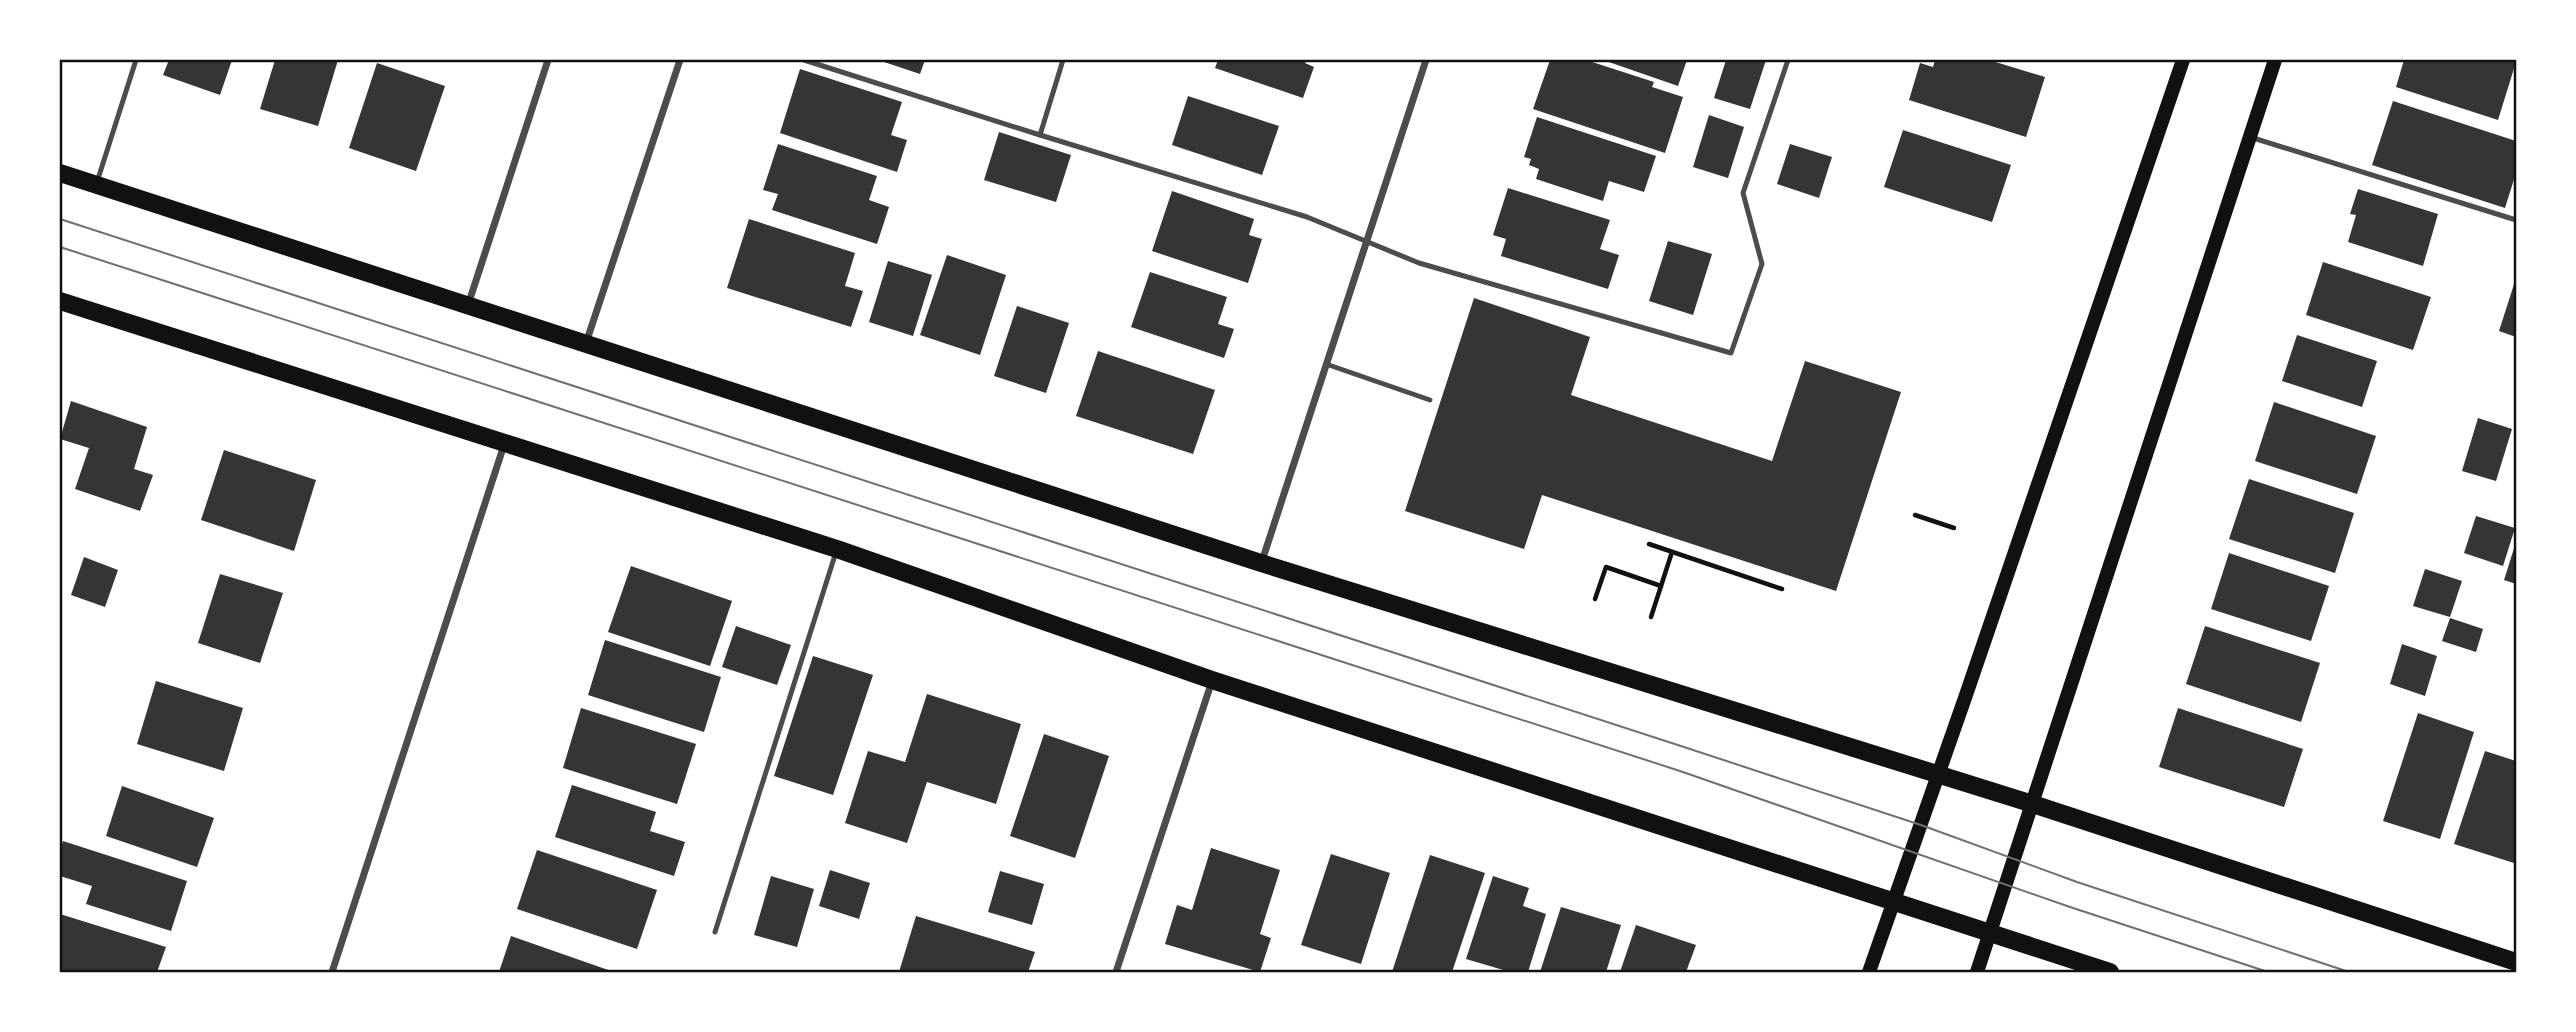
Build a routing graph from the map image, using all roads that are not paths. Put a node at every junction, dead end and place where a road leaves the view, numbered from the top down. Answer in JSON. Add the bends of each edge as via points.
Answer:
{"nodes":[{"id":1,"x":136,"y":60,"type":"edge"},
{"id":2,"x":548,"y":60,"type":"edge"},
{"id":3,"x":680,"y":60,"type":"edge"},
{"id":4,"x":804,"y":60,"type":"edge"},
{"id":5,"x":1063,"y":60,"type":"edge"},
{"id":6,"x":1426,"y":60,"type":"edge"},
{"id":7,"x":1788,"y":60,"type":"edge"},
{"id":8,"x":2183,"y":60,"type":"edge"},
{"id":9,"x":2275,"y":60,"type":"edge"},
{"id":10,"x":1040,"y":135,"type":"junction"},
{"id":11,"x":2250,"y":137,"type":"junction"},
{"id":12,"x":60,"y":173,"type":"edge"},
{"id":13,"x":96,"y":185,"type":"junction"},
{"id":14,"x":2516,"y":220,"type":"edge"},
{"id":15,"x":1366,"y":241,"type":"junction"},
{"id":16,"x":60,"y":301,"type":"edge"},
{"id":17,"x":468,"y":305,"type":"junction"},
{"id":18,"x":586,"y":343,"type":"junction"},
{"id":19,"x":1326,"y":364,"type":"junction"},
{"id":20,"x":1430,"y":400,"type":"dead end"},
{"id":21,"x":505,"y":441,"type":"junction"},
{"id":22,"x":837,"y":549,"type":"junction"},
{"id":23,"x":1261,"y":563,"type":"junction"},
{"id":24,"x":1212,"y":680,"type":"junction"},
{"id":25,"x":1938,"y":775,"type":"junction"},
{"id":26,"x":2033,"y":804,"type":"junction"},
{"id":27,"x":1893,"y":903,"type":"junction"},
{"id":28,"x":715,"y":932,"type":"dead end"},
{"id":29,"x":1990,"y":935,"type":"junction"},
{"id":30,"x":2516,"y":962,"type":"edge"},
{"id":31,"x":332,"y":972,"type":"edge"},
{"id":32,"x":1116,"y":972,"type":"edge"},
{"id":33,"x":1869,"y":972,"type":"edge"},
{"id":34,"x":1977,"y":972,"type":"edge"},
{"id":35,"x":2110,"y":972,"type":"edge"}],
"edges":[{"from":1,"to":13,"type":"lane"},
{"from":2,"to":17,"type":"street"},
{"from":3,"to":18,"type":"street"},
{"from":4,"to":10,"type":"lane"},
{"from":5,"to":10,"type":"lane"},
{"from":6,"to":15,"type":"street"},
{"from":7,"to":15,"type":"lane","via":[[1743,193],[1762,264],[1731,353],[1419,263]]},
{"from":8,"to":25,"type":"main road"},
{"from":9,"to":11,"type":"main road"},
{"from":10,"to":15,"type":"lane","via":[[1307,217]]},
{"from":11,"to":14,"type":"lane"},
{"from":11,"to":26,"type":"main road"},
{"from":12,"to":13,"type":"main road"},
{"from":13,"to":17,"type":"main road"},
{"from":15,"to":19,"type":"street"},
{"from":16,"to":21,"type":"main road"},
{"from":17,"to":18,"type":"main road"},
{"from":18,"to":23,"type":"main road"},
{"from":19,"to":20,"type":"lane"},
{"from":19,"to":23,"type":"street"},
{"from":21,"to":22,"type":"main road"},
{"from":21,"to":31,"type":"street"},
{"from":22,"to":24,"type":"main road"},
{"from":22,"to":28,"type":"lane"},
{"from":23,"to":25,"type":"main road"},
{"from":24,"to":27,"type":"main road"},
{"from":24,"to":32,"type":"street"},
{"from":25,"to":26,"type":"main road"},
{"from":25,"to":27,"type":"main road"},
{"from":26,"to":29,"type":"main road"},
{"from":26,"to":30,"type":"main road"},
{"from":27,"to":29,"type":"main road"},
{"from":27,"to":33,"type":"main road"},
{"from":29,"to":34,"type":"main road"},
{"from":29,"to":35,"type":"main road"}]}
